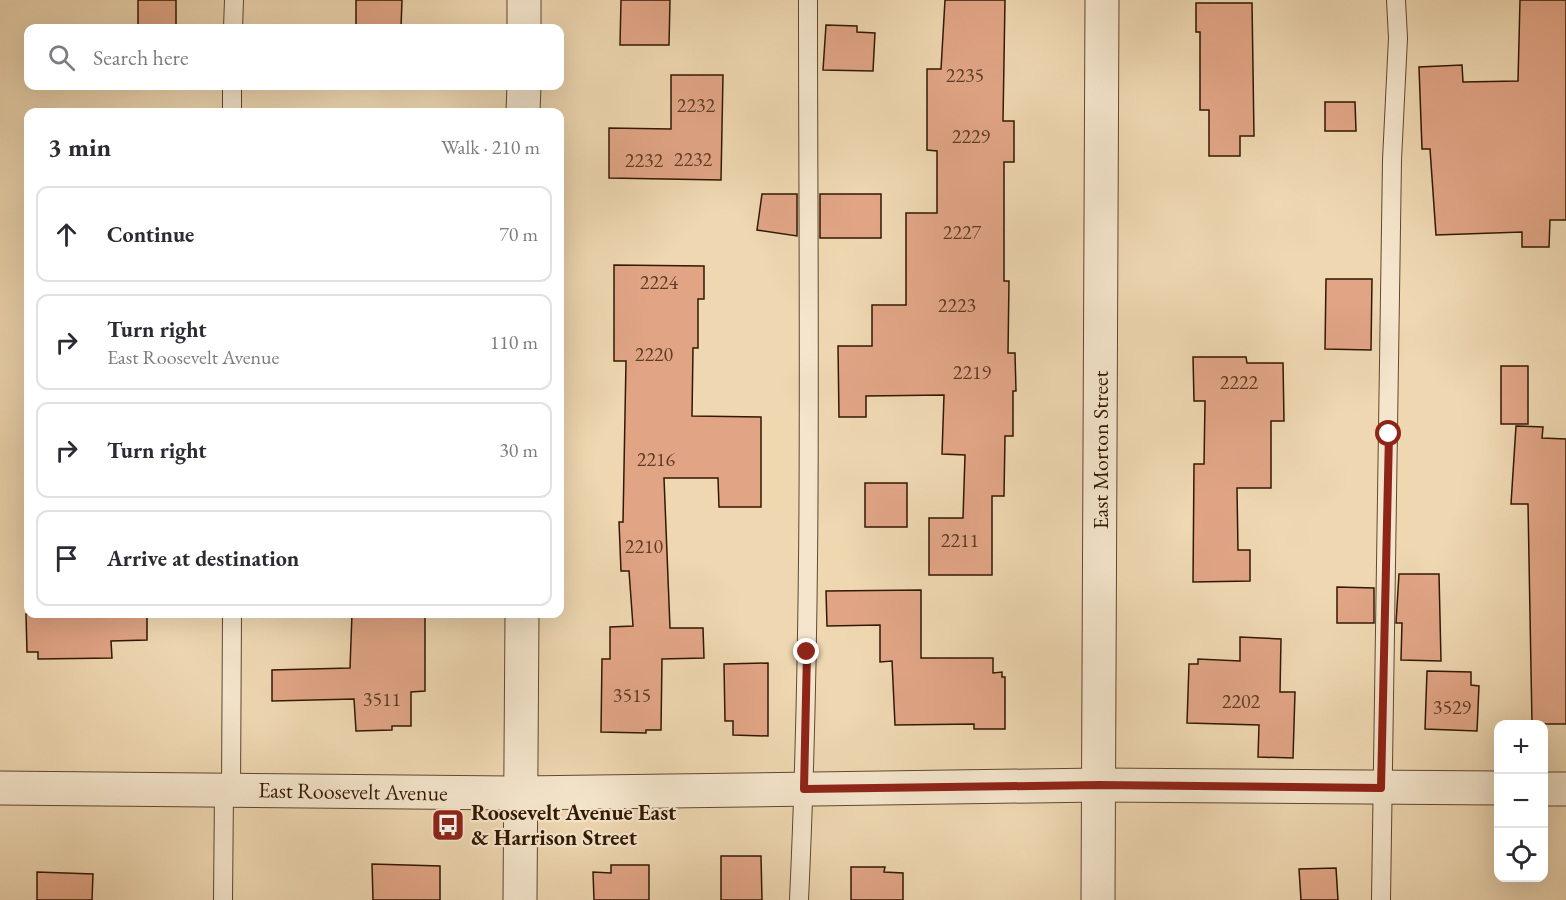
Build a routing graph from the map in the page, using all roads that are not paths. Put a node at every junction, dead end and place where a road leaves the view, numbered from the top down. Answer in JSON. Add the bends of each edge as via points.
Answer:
{"nodes":[{"id":1,"x":234,"y":0,"type":"edge"},
{"id":2,"x":524,"y":0,"type":"edge"},
{"id":3,"x":808,"y":0,"type":"edge"},
{"id":4,"x":1102,"y":0,"type":"edge"},
{"id":5,"x":1396,"y":0,"type":"edge"},
{"id":6,"x":233,"y":24,"type":"edge"},
{"id":7,"x":524,"y":24,"type":"edge"},
{"id":8,"x":232,"y":90,"type":"edge"},
{"id":9,"x":524,"y":90,"type":"edge"},
{"id":10,"x":232,"y":108,"type":"edge"},
{"id":11,"x":524,"y":108,"type":"edge"},
{"id":12,"x":232,"y":618,"type":"edge"},
{"id":13,"x":522,"y":618,"type":"edge"},
{"id":14,"x":1099,"y":785,"type":"junction"},
{"id":15,"x":0,"y":788,"type":"edge"},
{"id":16,"x":1381,"y":788,"type":"junction"},
{"id":17,"x":1494,"y":788,"type":"edge"},
{"id":18,"x":804,"y":789,"type":"junction"},
{"id":19,"x":1548,"y":789,"type":"edge"},
{"id":20,"x":1566,"y":789,"type":"edge"},
{"id":21,"x":227,"y":790,"type":"junction"},
{"id":22,"x":521,"y":793,"type":"junction"},
{"id":23,"x":223,"y":900,"type":"edge"},
{"id":24,"x":520,"y":900,"type":"edge"},
{"id":25,"x":799,"y":900,"type":"edge"},
{"id":26,"x":1098,"y":900,"type":"edge"},
{"id":27,"x":1381,"y":900,"type":"edge"}],
"edges":[{"from":1,"to":6,"type":"lane"},
{"from":2,"to":7,"type":"street"},
{"from":3,"to":18,"type":"lane","via":[[810,309]]},
{"from":4,"to":14,"type":"street","name":"East Morton Street"},
{"from":5,"to":16,"type":"lane"},
{"from":8,"to":10,"type":"lane"},
{"from":9,"to":11,"type":"street"},
{"from":12,"to":21,"type":"lane"},
{"from":13,"to":22,"type":"street"},
{"from":14,"to":16,"type":"street","name":"East Roosevelt Avenue"},
{"from":14,"to":18,"type":"street","name":"East Roosevelt Avenue"},
{"from":14,"to":26,"type":"street","name":"East Morton Street"},
{"from":15,"to":21,"type":"street","name":"East Roosevelt Avenue"},
{"from":16,"to":17,"type":"street","name":"East Roosevelt Avenue"},
{"from":16,"to":27,"type":"lane"},
{"from":18,"to":22,"type":"street","name":"East Roosevelt Avenue"},
{"from":18,"to":25,"type":"lane"},
{"from":19,"to":20,"type":"street"},
{"from":21,"to":22,"type":"street","name":"East Roosevelt Avenue"},
{"from":21,"to":23,"type":"lane"},
{"from":22,"to":24,"type":"street"}]}
